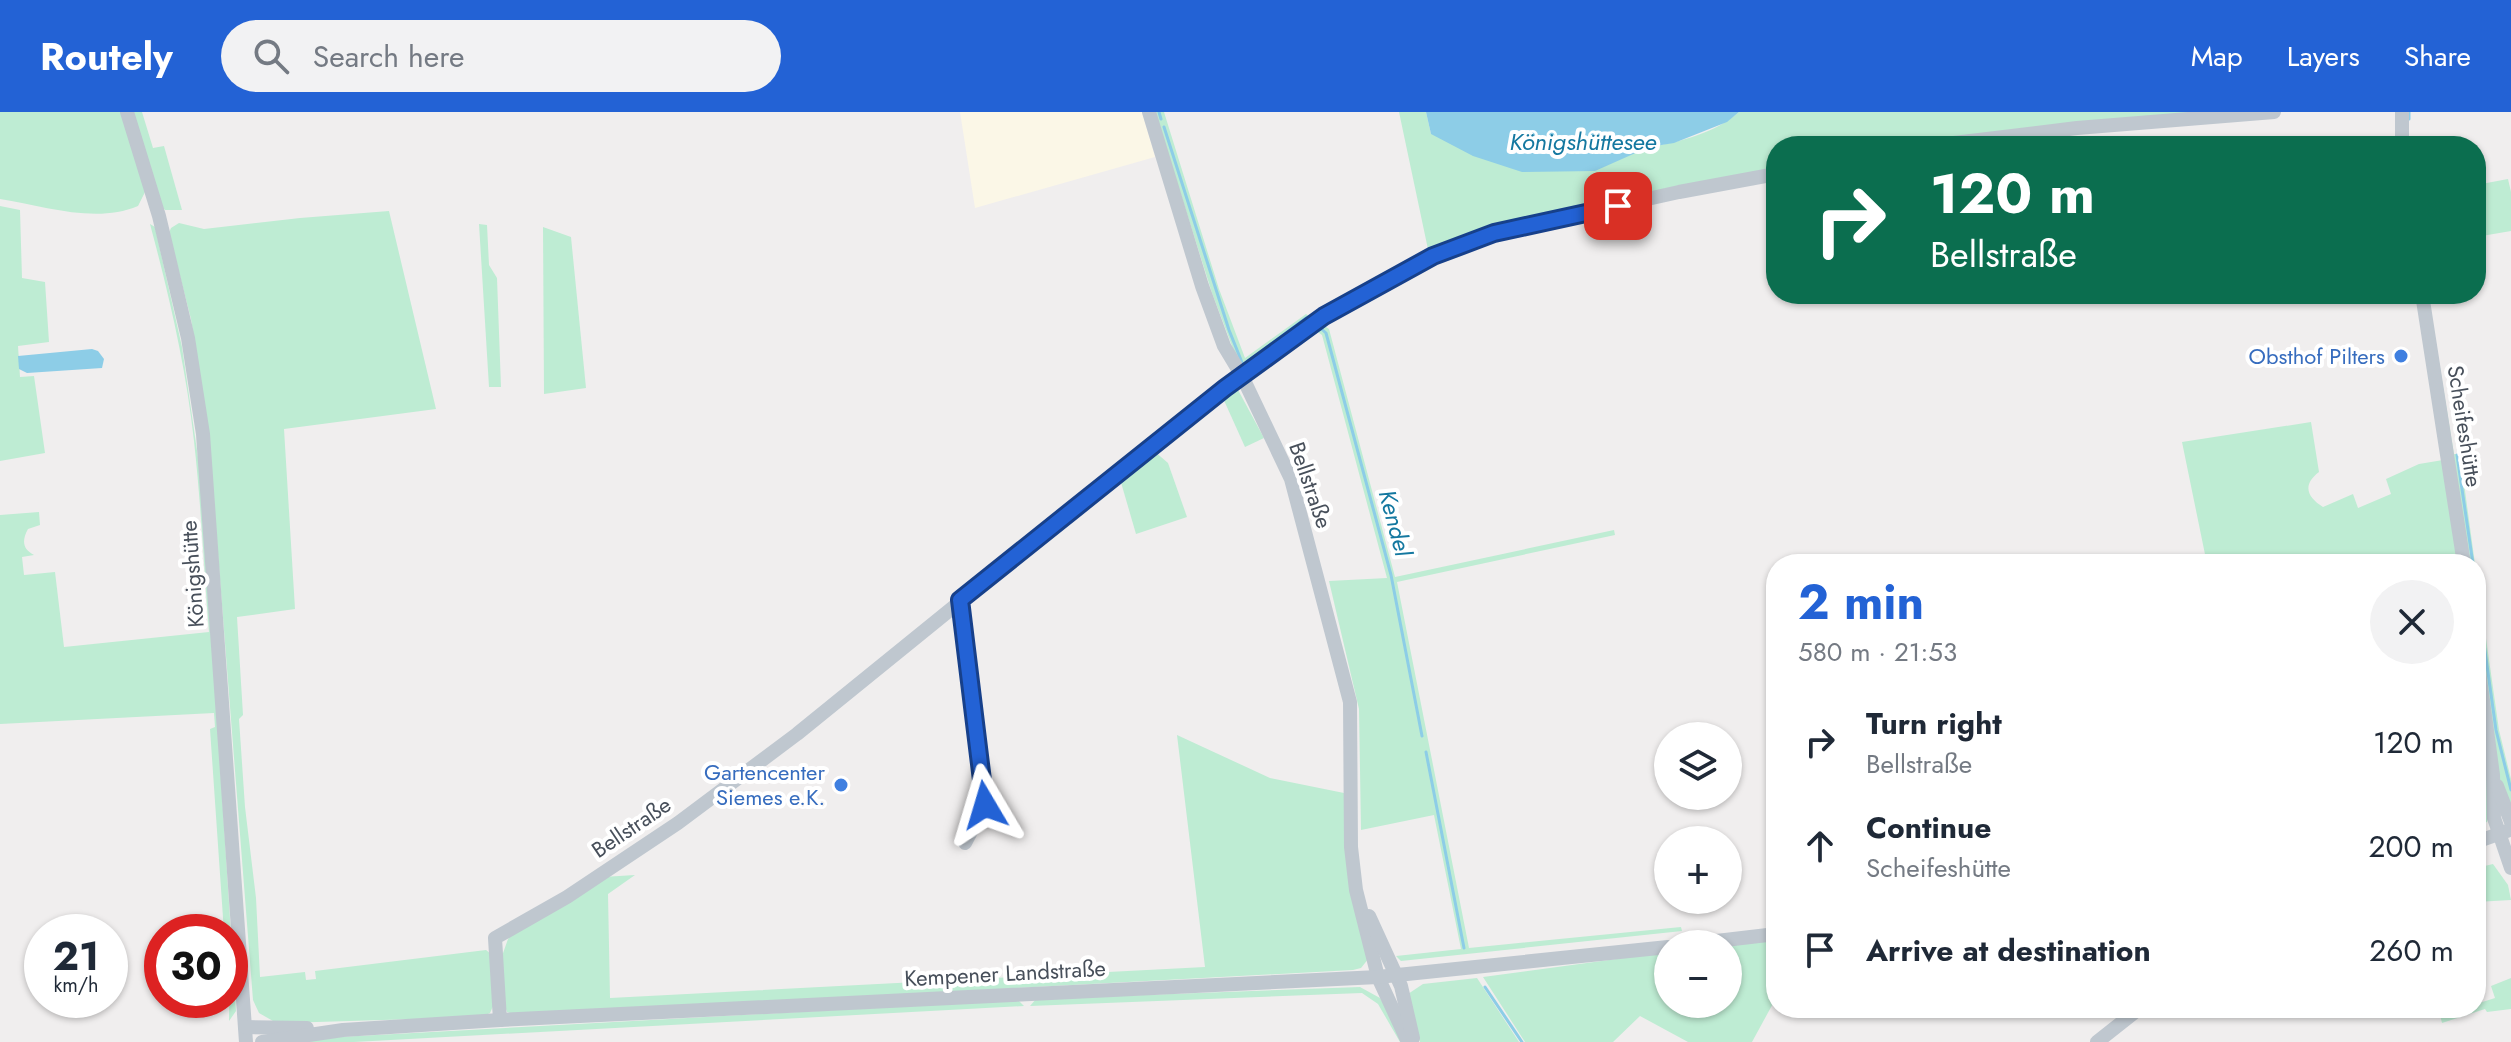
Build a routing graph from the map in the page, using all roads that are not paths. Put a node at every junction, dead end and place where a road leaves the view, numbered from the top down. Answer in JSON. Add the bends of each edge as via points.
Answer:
{"nodes":[{"id":1,"x":127,"y":112,"type":"edge"},
{"id":2,"x":1149,"y":112,"type":"edge"},
{"id":3,"x":2274,"y":112,"type":"edge"},
{"id":4,"x":2402,"y":112,"type":"edge"},
{"id":5,"x":2011,"y":136,"type":"edge"},
{"id":6,"x":2402,"y":136,"type":"edge"},
{"id":7,"x":1766,"y":176,"type":"edge"},
{"id":8,"x":2424,"y":304,"type":"edge"},
{"id":9,"x":1242,"y":376,"type":"junction"},
{"id":10,"x":2462,"y":554,"type":"edge"},
{"id":11,"x":960,"y":600,"type":"junction"},
{"id":12,"x":2486,"y":723,"type":"edge"},
{"id":13,"x":2493,"y":775,"type":"junction"},
{"id":14,"x":2511,"y":822,"type":"edge"},
{"id":15,"x":2505,"y":832,"type":"edge"},
{"id":16,"x":2486,"y":839,"type":"edge"},
{"id":17,"x":965,"y":843,"type":"dead end"},
{"id":18,"x":2511,"y":868,"type":"edge"},
{"id":19,"x":1356,"y":890,"type":"junction"},
{"id":20,"x":1766,"y":935,"type":"edge"},
{"id":21,"x":1742,"y":938,"type":"edge"},
{"id":22,"x":1654,"y":948,"type":"edge"},
{"id":23,"x":1397,"y":976,"type":"junction"},
{"id":24,"x":1378,"y":977,"type":"junction"},
{"id":25,"x":2127,"y":1018,"type":"edge"},
{"id":26,"x":500,"y":1020,"type":"junction"},
{"id":27,"x":343,"y":1030,"type":"junction"},
{"id":28,"x":246,"y":1035,"type":"edge"},
{"id":29,"x":280,"y":1041,"type":"edge"},
{"id":30,"x":262,"y":1042,"type":"edge"},
{"id":31,"x":1408,"y":1042,"type":"edge"},
{"id":32,"x":1415,"y":1042,"type":"edge"},
{"id":33,"x":2097,"y":1042,"type":"edge"}],
"edges":[{"from":1,"to":28,"type":"street","name":"Königshütte","via":[[167,247],[203,434]]},
{"from":2,"to":9,"type":"street","name":"Bellstraße","via":[[1202,286],[1224,346]]},
{"from":3,"to":5,"type":"street"},
{"from":4,"to":6,"type":"street"},
{"from":7,"to":9,"type":"street","via":[[1482,237],[1433,256],[1324,316]]},
{"from":8,"to":10,"type":"street","name":"Scheifeshütte"},
{"from":9,"to":11,"type":"street","name":"Bellstraße"},
{"from":9,"to":19,"type":"street","name":"Bellstraße","via":[[1291,479],[1350,702]]},
{"from":11,"to":17,"type":"street","via":[[985,805]]},
{"from":11,"to":26,"type":"street","name":"Bellstraße","via":[[797,734],[678,823],[495,938]]},
{"from":12,"to":13,"type":"street"},
{"from":13,"to":14,"type":"street"},
{"from":13,"to":15,"type":"street","via":[[2494,818]]},
{"from":15,"to":16,"type":"street"},
{"from":15,"to":18,"type":"street"},
{"from":19,"to":23,"type":"street","name":"Bellstraße"},
{"from":19,"to":24,"type":"street","name":"Bellstraße"},
{"from":20,"to":21,"type":"street"},
{"from":22,"to":23,"type":"street","name":"Kempener Landstraße"},
{"from":23,"to":24,"type":"street","name":"Kempener Landstraße"},
{"from":23,"to":32,"type":"street","name":"Bellstraße"},
{"from":24,"to":26,"type":"street","name":"Kempener Landstraße"},
{"from":24,"to":31,"type":"street","name":"Bellstraße"},
{"from":25,"to":33,"type":"street"},
{"from":26,"to":27,"type":"street","name":"Kempener Landstraße"},
{"from":27,"to":28,"type":"street","name":"Kempener Landstraße"},
{"from":27,"to":29,"type":"street","name":"Kempener Landstraße"},
{"from":29,"to":30,"type":"street","name":"Kempener Landstraße"}]}
